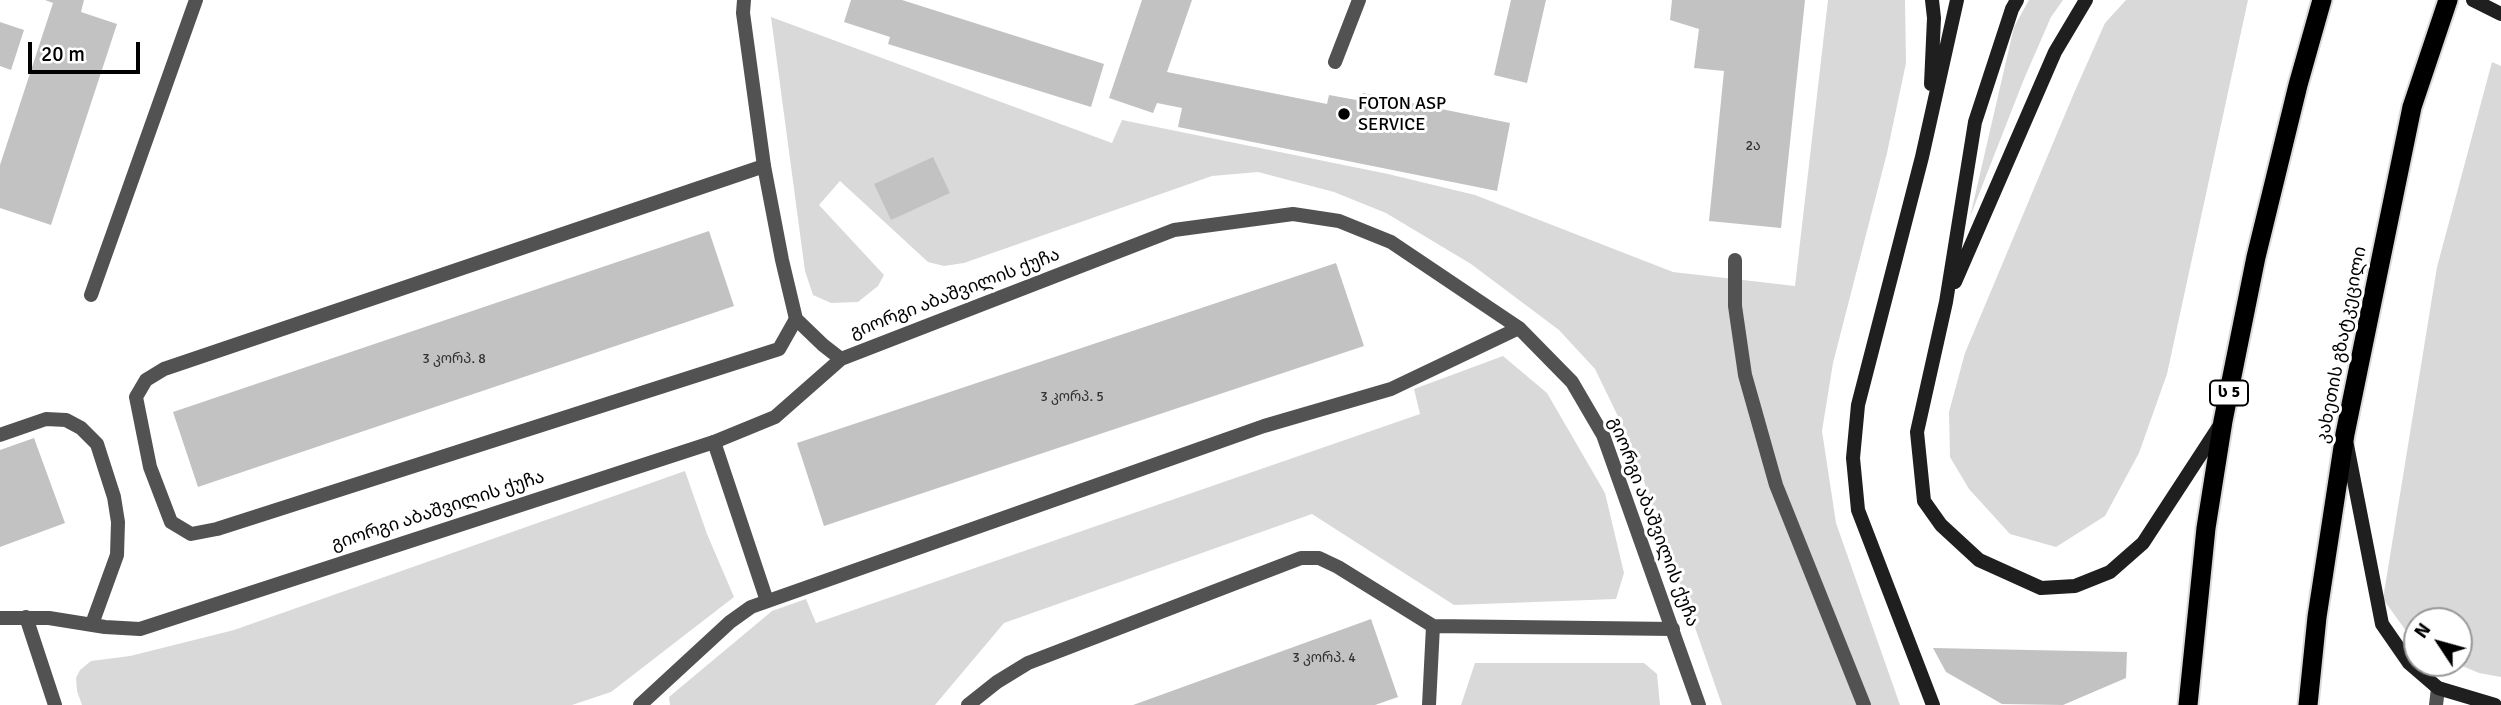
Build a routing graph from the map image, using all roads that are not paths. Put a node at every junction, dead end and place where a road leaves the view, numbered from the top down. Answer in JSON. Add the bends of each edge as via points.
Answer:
{"nodes":[{"id":1,"x":197,"y":0,"type":"edge"},
{"id":2,"x":744,"y":0,"type":"edge"},
{"id":3,"x":1359,"y":0,"type":"edge"},
{"id":4,"x":1932,"y":0,"type":"edge"},
{"id":5,"x":1958,"y":0,"type":"edge"},
{"id":6,"x":2017,"y":0,"type":"edge"},
{"id":7,"x":2086,"y":0,"type":"edge"},
{"id":8,"x":2322,"y":0,"type":"edge"},
{"id":9,"x":2448,"y":0,"type":"edge"},
{"id":10,"x":2473,"y":0,"type":"edge"},
{"id":11,"x":2501,"y":14,"type":"edge"},
{"id":12,"x":1335,"y":62,"type":"dead end"},
{"id":13,"x":1930,"y":117,"type":"junction"},
{"id":14,"x":764,"y":166,"type":"junction"},
{"id":15,"x":1735,"y":260,"type":"dead end"},
{"id":16,"x":91,"y":295,"type":"dead end"},
{"id":17,"x":1946,"y":302,"type":"junction"},
{"id":18,"x":796,"y":319,"type":"junction"},
{"id":19,"x":1519,"y":328,"type":"junction"},
{"id":20,"x":841,"y":359,"type":"junction"},
{"id":21,"x":2223,"y":421,"type":"junction"},
{"id":22,"x":2345,"y":434,"type":"junction"},
{"id":23,"x":0,"y":435,"type":"edge"},
{"id":24,"x":714,"y":442,"type":"junction"},
{"id":25,"x":767,"y":601,"type":"junction"},
{"id":26,"x":26,"y":617,"type":"junction"},
{"id":27,"x":0,"y":618,"type":"edge"},
{"id":28,"x":92,"y":624,"type":"junction"},
{"id":29,"x":1433,"y":626,"type":"junction"},
{"id":30,"x":1673,"y":629,"type":"junction"},
{"id":31,"x":2438,"y":688,"type":"junction"},
{"id":32,"x":1934,"y":704,"type":"edge"},
{"id":33,"x":55,"y":705,"type":"edge"},
{"id":34,"x":640,"y":705,"type":"edge"},
{"id":35,"x":968,"y":705,"type":"edge"},
{"id":36,"x":1429,"y":705,"type":"edge"},
{"id":37,"x":1699,"y":705,"type":"edge"},
{"id":38,"x":1864,"y":705,"type":"edge"},
{"id":39,"x":2188,"y":705,"type":"edge"},
{"id":40,"x":2308,"y":705,"type":"edge"},
{"id":41,"x":2437,"y":705,"type":"edge"},
{"id":42,"x":2495,"y":705,"type":"edge"}],
"edges":[{"from":1,"to":16,"type":"street"},
{"from":2,"to":14,"type":"street"},
{"from":3,"to":12,"type":"street"},
{"from":4,"to":13,"type":"main road"},
{"from":5,"to":13,"type":"main road"},
{"from":6,"to":17,"type":"main road","via":[[1975,122]]},
{"from":7,"to":17,"type":"main road","via":[[2055,52]]},
{"from":8,"to":21,"type":"highway","number":"ს 5","via":[[2256,257]]},
{"from":9,"to":22,"type":"highway","name":"კახეთის გზატკეცილი","via":[[2412,107]]},
{"from":10,"to":11,"type":"main road"},
{"from":13,"to":32,"type":"main road","via":[[1858,405],[1853,458],[1858,510]]},
{"from":14,"to":18,"type":"street"},
{"from":14,"to":18,"type":"street","via":[[164,369],[146,380],[136,397],[149,467],[171,522],[191,534],[217,529],[779,349]]},
{"from":15,"to":38,"type":"street","via":[[1735,306],[1745,375],[1776,485]]},
{"from":17,"to":21,"type":"main road","via":[[1917,432],[1924,501],[1941,525],[1979,560],[2041,588],[2075,586],[2110,572],[2143,543]]},
{"from":18,"to":20,"type":"street"},
{"from":19,"to":20,"type":"street","name":"გიორგი აბაშვილის ქუჩა","via":[[1391,242],[1339,221],[1293,214],[1174,230]]},
{"from":19,"to":25,"type":"street","via":[[1391,389],[1264,426]]},
{"from":19,"to":30,"type":"street","name":"გიორგი აბაშვილის ქუჩა","via":[[1572,382],[1603,435]]},
{"from":20,"to":24,"type":"street","name":"გიორგი აბაშვილის ქუჩა","via":[[775,417]]},
{"from":21,"to":39,"type":"highway","number":"ს 5","via":[[2206,528]]},
{"from":22,"to":31,"type":"main road","via":[[2382,624],[2409,663]]},
{"from":22,"to":40,"type":"highway","name":"კახეთის გზატკეცილი"},
{"from":23,"to":28,"type":"street","via":[[46,419],[66,420],[97,444],[118,522],[117,555]]},
{"from":24,"to":25,"type":"street"},
{"from":24,"to":28,"type":"street","name":"გიორგი აბაშვილის ქუჩა","via":[[141,629]]},
{"from":25,"to":34,"type":"street","via":[[730,622]]},
{"from":26,"to":27,"type":"street","name":"გიორგი აბაშვილის ქუჩა"},
{"from":26,"to":28,"type":"street","name":"გიორგი აბაშვილის ქუჩა"},
{"from":26,"to":33,"type":"street"},
{"from":29,"to":30,"type":"street"},
{"from":29,"to":35,"type":"street","via":[[1338,567],[1319,558],[1301,558],[1028,663]]},
{"from":29,"to":36,"type":"street"},
{"from":30,"to":37,"type":"street","name":"გიორგი აბაშვილის ქუჩა"},
{"from":31,"to":41,"type":"street"},
{"from":31,"to":42,"type":"main road"}]}
